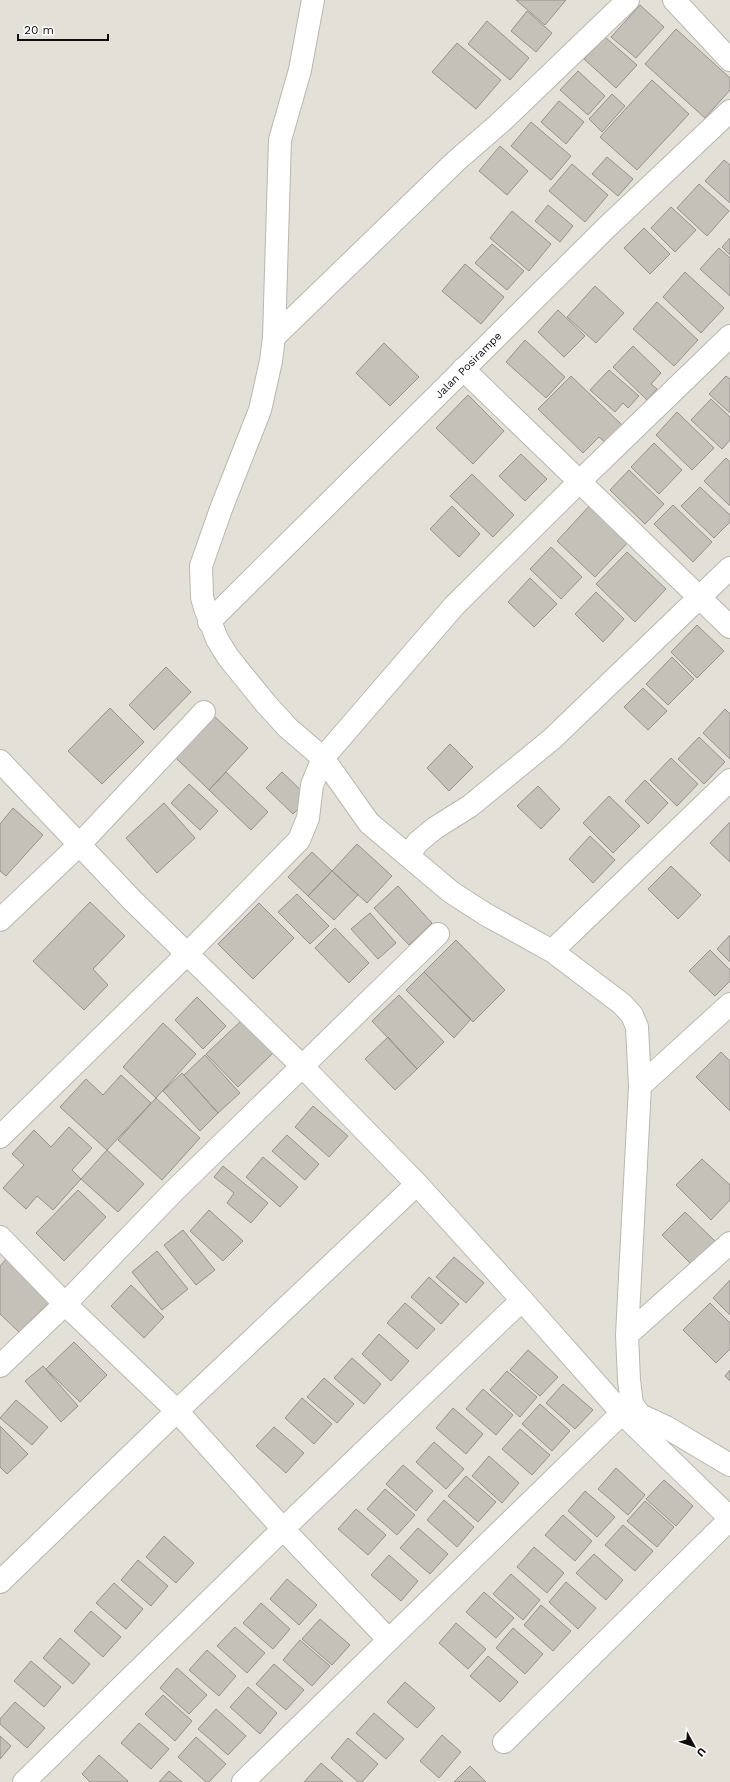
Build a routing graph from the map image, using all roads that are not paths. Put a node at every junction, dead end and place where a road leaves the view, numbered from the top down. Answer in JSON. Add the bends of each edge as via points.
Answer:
{"nodes":[{"id":1,"x":313,"y":0,"type":"edge"},
{"id":2,"x":628,"y":0,"type":"edge"},
{"id":3,"x":674,"y":0,"type":"edge"},
{"id":4,"x":730,"y":60,"type":"edge"},
{"id":5,"x":730,"y":112,"type":"edge"},
{"id":6,"x":730,"y":336,"type":"edge"},
{"id":7,"x":274,"y":337,"type":"junction"},
{"id":8,"x":463,"y":369,"type":"junction"},
{"id":9,"x":579,"y":482,"type":"junction"},
{"id":10,"x":730,"y":568,"type":"edge"},
{"id":11,"x":700,"y":598,"type":"junction"},
{"id":12,"x":209,"y":622,"type":"junction"},
{"id":13,"x":730,"y":627,"type":"edge"},
{"id":14,"x":204,"y":712,"type":"dead end"},
{"id":15,"x":323,"y":758,"type":"junction"},
{"id":16,"x":0,"y":760,"type":"edge"},
{"id":17,"x":730,"y":780,"type":"edge"},
{"id":18,"x":79,"y":845,"type":"junction"},
{"id":19,"x":408,"y":855,"type":"junction"},
{"id":20,"x":0,"y":920,"type":"edge"},
{"id":21,"x":438,"y":934,"type":"dead end"},
{"id":22,"x":552,"y":951,"type":"junction"},
{"id":23,"x":186,"y":954,"type":"junction"},
{"id":24,"x":730,"y":1004,"type":"edge"},
{"id":25,"x":303,"y":1067,"type":"junction"},
{"id":26,"x":640,"y":1086,"type":"junction"},
{"id":27,"x":0,"y":1138,"type":"edge"},
{"id":28,"x":417,"y":1184,"type":"junction"},
{"id":29,"x":0,"y":1237,"type":"edge"},
{"id":30,"x":730,"y":1242,"type":"edge"},
{"id":31,"x":522,"y":1300,"type":"junction"},
{"id":32,"x":65,"y":1304,"type":"junction"},
{"id":33,"x":627,"y":1335,"type":"junction"},
{"id":34,"x":0,"y":1366,"type":"edge"},
{"id":35,"x":177,"y":1411,"type":"junction"},
{"id":36,"x":622,"y":1413,"type":"junction"},
{"id":37,"x":730,"y":1465,"type":"edge"},
{"id":38,"x":730,"y":1518,"type":"edge"},
{"id":39,"x":283,"y":1529,"type":"junction"},
{"id":40,"x":0,"y":1582,"type":"edge"},
{"id":41,"x":389,"y":1640,"type":"junction"},
{"id":42,"x":504,"y":1742,"type":"dead end"},
{"id":43,"x":24,"y":1782,"type":"edge"},
{"id":44,"x":243,"y":1782,"type":"edge"}],
"edges":[{"from":1,"to":7,"type":"street","via":[[300,70],[280,140]]},
{"from":2,"to":7,"type":"street"},
{"from":3,"to":4,"type":"street"},
{"from":5,"to":8,"type":"street","name":"Jalan Posirampe","via":[[606,227]]},
{"from":6,"to":9,"type":"street"},
{"from":7,"to":12,"type":"street","via":[[260,410],[201,566],[202,597]]},
{"from":8,"to":9,"type":"street"},
{"from":8,"to":12,"type":"street","name":"Jalan Posirampe"},
{"from":9,"to":11,"type":"street"},
{"from":9,"to":15,"type":"street","via":[[454,606]]},
{"from":10,"to":11,"type":"street"},
{"from":11,"to":13,"type":"street"},
{"from":11,"to":19,"type":"street","via":[[552,739],[470,806],[435,828],[418,842]]},
{"from":12,"to":15,"type":"street","via":[[228,657],[266,704],[288,728]]},
{"from":14,"to":18,"type":"street"},
{"from":15,"to":19,"type":"street","via":[[369,823]]},
{"from":15,"to":23,"type":"street","via":[[312,785],[308,818],[299,840]]},
{"from":16,"to":18,"type":"street"},
{"from":17,"to":22,"type":"street"},
{"from":18,"to":20,"type":"street"},
{"from":18,"to":23,"type":"street"},
{"from":19,"to":22,"type":"street","via":[[450,892]]},
{"from":21,"to":25,"type":"street"},
{"from":22,"to":26,"type":"street","via":[[632,1014],[637,1026]]},
{"from":23,"to":25,"type":"street"},
{"from":23,"to":27,"type":"street"},
{"from":24,"to":26,"type":"street"},
{"from":25,"to":28,"type":"street"},
{"from":25,"to":32,"type":"street","via":[[174,1191]]},
{"from":26,"to":33,"type":"street"},
{"from":28,"to":31,"type":"street"},
{"from":28,"to":35,"type":"street"},
{"from":29,"to":32,"type":"street"},
{"from":30,"to":33,"type":"street"},
{"from":31,"to":36,"type":"street"},
{"from":31,"to":39,"type":"street"},
{"from":32,"to":34,"type":"street"},
{"from":32,"to":35,"type":"street"},
{"from":33,"to":37,"type":"street","via":[[632,1404],[640,1415],[666,1427]]},
{"from":35,"to":39,"type":"street"},
{"from":35,"to":40,"type":"street"},
{"from":36,"to":38,"type":"street"},
{"from":36,"to":41,"type":"street"},
{"from":38,"to":42,"type":"street"},
{"from":39,"to":41,"type":"street"},
{"from":39,"to":43,"type":"street"},
{"from":41,"to":44,"type":"street"}]}
